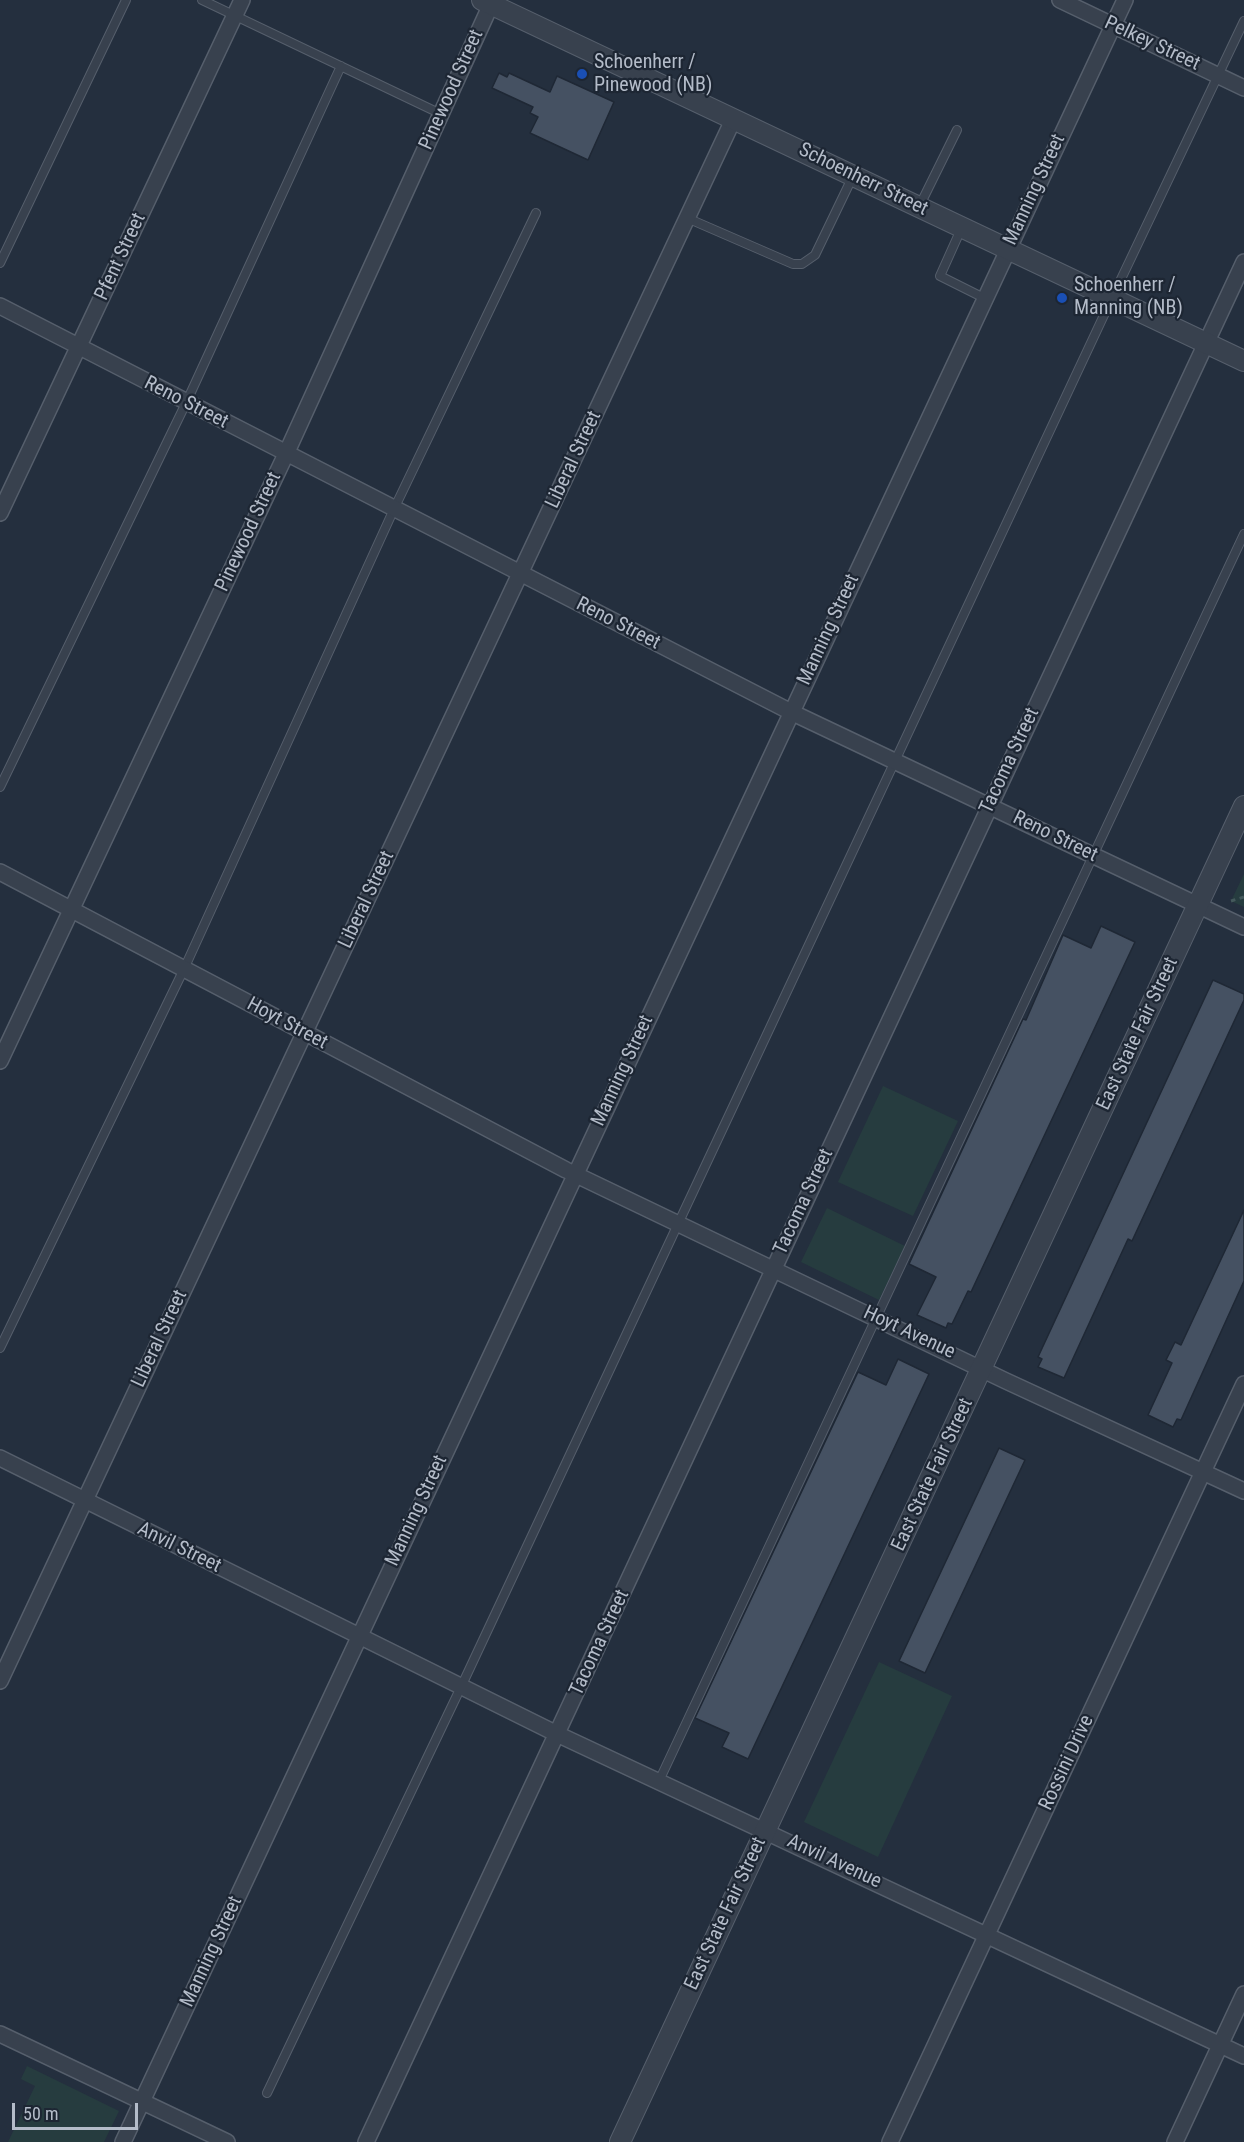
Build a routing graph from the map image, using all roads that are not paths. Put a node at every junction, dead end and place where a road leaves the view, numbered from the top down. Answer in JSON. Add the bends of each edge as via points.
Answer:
{"nodes":[{"id":1,"x":126,"y":0,"type":"edge"},
{"id":2,"x":202,"y":0,"type":"edge"},
{"id":3,"x":242,"y":0,"type":"edge"},
{"id":4,"x":1060,"y":0,"type":"edge"},
{"id":5,"x":1125,"y":0,"type":"edge"},
{"id":6,"x":489,"y":1,"type":"edge"},
{"id":7,"x":235,"y":16,"type":"junction"},
{"id":8,"x":1244,"y":21,"type":"edge"},
{"id":9,"x":1113,"y":25,"type":"junction"},
{"id":10,"x":341,"y":66,"type":"junction"},
{"id":11,"x":1218,"y":75,"type":"junction"},
{"id":12,"x":1244,"y":88,"type":"edge"},
{"id":13,"x":441,"y":114,"type":"junction"},
{"id":14,"x":734,"y":118,"type":"junction"},
{"id":15,"x":957,"y":130,"type":"dead end"},
{"id":16,"x":854,"y":175,"type":"junction"},
{"id":17,"x":919,"y":206,"type":"junction"},
{"id":18,"x":536,"y":213,"type":"dead end"},
{"id":19,"x":687,"y":218,"type":"junction"},
{"id":20,"x":962,"y":227,"type":"junction"},
{"id":21,"x":1007,"y":248,"type":"junction"},
{"id":22,"x":1244,"y":262,"type":"edge"},
{"id":23,"x":0,"y":263,"type":"edge"},
{"id":24,"x":984,"y":298,"type":"junction"},
{"id":25,"x":1112,"y":298,"type":"junction"},
{"id":26,"x":0,"y":306,"type":"edge"},
{"id":27,"x":1206,"y":342,"type":"junction"},
{"id":28,"x":78,"y":348,"type":"junction"},
{"id":29,"x":1244,"y":361,"type":"edge"},
{"id":30,"x":186,"y":403,"type":"junction"},
{"id":31,"x":286,"y":454,"type":"junction"},
{"id":32,"x":394,"y":509,"type":"junction"},
{"id":33,"x":0,"y":513,"type":"edge"},
{"id":34,"x":1244,"y":534,"type":"edge"},
{"id":35,"x":520,"y":574,"type":"junction"},
{"id":36,"x":791,"y":712,"type":"junction"},
{"id":37,"x":895,"y":761,"type":"junction"},
{"id":38,"x":0,"y":787,"type":"edge"},
{"id":39,"x":989,"y":806,"type":"junction"},
{"id":40,"x":1244,"y":806,"type":"edge"},
{"id":41,"x":1094,"y":856,"type":"junction"},
{"id":42,"x":0,"y":872,"type":"edge"},
{"id":43,"x":1198,"y":905,"type":"junction"},
{"id":44,"x":71,"y":909,"type":"junction"},
{"id":45,"x":1244,"y":927,"type":"edge"},
{"id":46,"x":184,"y":969,"type":"junction"},
{"id":47,"x":304,"y":1033,"type":"junction"},
{"id":48,"x":0,"y":1061,"type":"edge"},
{"id":49,"x":575,"y":1174,"type":"junction"},
{"id":50,"x":679,"y":1224,"type":"junction"},
{"id":51,"x":773,"y":1269,"type":"junction"},
{"id":52,"x":875,"y":1317,"type":"junction"},
{"id":53,"x":0,"y":1348,"type":"edge"},
{"id":54,"x":983,"y":1369,"type":"junction"},
{"id":55,"x":1244,"y":1384,"type":"edge"},
{"id":56,"x":0,"y":1458,"type":"edge"},
{"id":57,"x":1203,"y":1472,"type":"junction"},
{"id":58,"x":1244,"y":1491,"type":"edge"},
{"id":59,"x":84,"y":1501,"type":"junction"},
{"id":60,"x":358,"y":1637,"type":"junction"},
{"id":61,"x":0,"y":1681,"type":"edge"},
{"id":62,"x":461,"y":1687,"type":"junction"},
{"id":63,"x":557,"y":1734,"type":"junction"},
{"id":64,"x":660,"y":1781,"type":"junction"},
{"id":65,"x":766,"y":1830,"type":"junction"},
{"id":66,"x":986,"y":1934,"type":"junction"},
{"id":67,"x":1244,"y":1994,"type":"edge"},
{"id":68,"x":0,"y":2034,"type":"edge"},
{"id":69,"x":1221,"y":2045,"type":"junction"},
{"id":70,"x":1244,"y":2056,"type":"edge"},
{"id":71,"x":267,"y":2093,"type":"dead end"},
{"id":72,"x":142,"y":2102,"type":"junction"},
{"id":73,"x":123,"y":2142,"type":"edge"},
{"id":74,"x":227,"y":2142,"type":"edge"},
{"id":75,"x":366,"y":2142,"type":"edge"},
{"id":76,"x":620,"y":2142,"type":"edge"},
{"id":77,"x":890,"y":2142,"type":"edge"},
{"id":78,"x":1175,"y":2142,"type":"edge"}],
"edges":[{"from":1,"to":23,"type":"lane"},
{"from":2,"to":7,"type":"lane"},
{"from":3,"to":7,"type":"street","name":"Pfent Street"},
{"from":4,"to":9,"type":"street","name":"Pelkey Street"},
{"from":5,"to":9,"type":"street","name":"Manning Street"},
{"from":6,"to":13,"type":"street","name":"Pinewood Street"},
{"from":6,"to":14,"type":"street","name":"Schoenherr Street"},
{"from":7,"to":10,"type":"lane"},
{"from":7,"to":28,"type":"street","name":"Pfent Street"},
{"from":8,"to":11,"type":"lane"},
{"from":9,"to":11,"type":"street","name":"Pelkey Street"},
{"from":9,"to":21,"type":"street","name":"Manning Street"},
{"from":10,"to":13,"type":"lane"},
{"from":10,"to":30,"type":"lane"},
{"from":11,"to":12,"type":"street","name":"Pelkey Street"},
{"from":11,"to":25,"type":"lane"},
{"from":13,"to":31,"type":"street","name":"Pinewood Street"},
{"from":14,"to":16,"type":"street","name":"Schoenherr Street"},
{"from":14,"to":19,"type":"street","name":"Liberal Street"},
{"from":15,"to":17,"type":"lane"},
{"from":16,"to":17,"type":"street","name":"Schoenherr Street"},
{"from":16,"to":19,"type":"lane","via":[[815,255],[802,264],[793,264]]},
{"from":17,"to":20,"type":"street","name":"Schoenherr Street"},
{"from":18,"to":32,"type":"lane"},
{"from":19,"to":35,"type":"street","name":"Liberal Street"},
{"from":20,"to":21,"type":"street","name":"Schoenherr Street"},
{"from":20,"to":24,"type":"lane","via":[[940,276]]},
{"from":21,"to":24,"type":"street","name":"Manning Street"},
{"from":21,"to":25,"type":"street","name":"Schoenherr Street"},
{"from":22,"to":27,"type":"street","name":"Tacoma Street"},
{"from":24,"to":36,"type":"street","name":"Manning Street"},
{"from":25,"to":27,"type":"street","name":"Schoenherr Street"},
{"from":25,"to":37,"type":"lane"},
{"from":26,"to":28,"type":"street","name":"Reno Street"},
{"from":27,"to":29,"type":"street","name":"Schoenherr Street"},
{"from":27,"to":39,"type":"street","name":"Tacoma Street"},
{"from":28,"to":30,"type":"street","name":"Reno Street"},
{"from":28,"to":33,"type":"street","name":"Pfent Street"},
{"from":30,"to":31,"type":"street","name":"Reno Street"},
{"from":30,"to":38,"type":"lane"},
{"from":31,"to":32,"type":"street","name":"Reno Street"},
{"from":31,"to":44,"type":"street","name":"Pinewood Street"},
{"from":32,"to":35,"type":"street","name":"Reno Street"},
{"from":32,"to":46,"type":"lane"},
{"from":34,"to":41,"type":"lane"},
{"from":35,"to":36,"type":"street","name":"Reno Street"},
{"from":35,"to":47,"type":"street","name":"Liberal Street"},
{"from":36,"to":37,"type":"street","name":"Reno Street"},
{"from":36,"to":49,"type":"street","name":"Manning Street"},
{"from":37,"to":39,"type":"street","name":"Reno Street"},
{"from":37,"to":50,"type":"lane"},
{"from":39,"to":41,"type":"street","name":"Reno Street"},
{"from":39,"to":51,"type":"street","name":"Tacoma Street"},
{"from":40,"to":43,"type":"street","name":"East State Fair Street"},
{"from":41,"to":43,"type":"street","name":"Reno Street"},
{"from":41,"to":52,"type":"lane"},
{"from":42,"to":44,"type":"street","name":"Hoyt Street"},
{"from":43,"to":45,"type":"street","name":"Reno Street"},
{"from":43,"to":54,"type":"street","name":"East State Fair Street"},
{"from":44,"to":46,"type":"street","name":"Hoyt Street"},
{"from":44,"to":48,"type":"street","name":"Pinewood Street"},
{"from":46,"to":47,"type":"street","name":"Hoyt Street"},
{"from":46,"to":53,"type":"lane"},
{"from":47,"to":49,"type":"street","name":"Hoyt Street"},
{"from":47,"to":59,"type":"street","name":"Liberal Street"},
{"from":49,"to":50,"type":"street","name":"Hoyt Avenue"},
{"from":49,"to":60,"type":"street","name":"Manning Street"},
{"from":50,"to":51,"type":"street","name":"Hoyt Avenue"},
{"from":50,"to":62,"type":"lane"},
{"from":51,"to":52,"type":"street","name":"Hoyt Avenue"},
{"from":51,"to":63,"type":"street","name":"Tacoma Street"},
{"from":52,"to":54,"type":"street","name":"Hoyt Avenue"},
{"from":52,"to":64,"type":"lane"},
{"from":54,"to":57,"type":"street","name":"Hoyt Avenue"},
{"from":54,"to":65,"type":"street","name":"East State Fair Street"},
{"from":55,"to":57,"type":"street","name":"Rossini Drive"},
{"from":56,"to":59,"type":"street","name":"Anvil Street"},
{"from":57,"to":58,"type":"street","name":"Hoyt Avenue"},
{"from":57,"to":66,"type":"street","name":"Rossini Drive"},
{"from":59,"to":60,"type":"street","name":"Anvil Street"},
{"from":59,"to":61,"type":"street","name":"Liberal Street"},
{"from":60,"to":62,"type":"street","name":"Anvil Avenue"},
{"from":60,"to":72,"type":"street","name":"Manning Street"},
{"from":62,"to":63,"type":"street","name":"Anvil Avenue"},
{"from":62,"to":71,"type":"lane"},
{"from":63,"to":64,"type":"street","name":"Anvil Avenue"},
{"from":63,"to":75,"type":"street","name":"Tacoma Street"},
{"from":64,"to":65,"type":"street","name":"Anvil Avenue"},
{"from":65,"to":66,"type":"street","name":"Anvil Avenue"},
{"from":65,"to":76,"type":"street","name":"East State Fair Street"},
{"from":66,"to":69,"type":"street","name":"Anvil Avenue"},
{"from":66,"to":77,"type":"street","name":"Rossini Drive"},
{"from":67,"to":69,"type":"street"},
{"from":68,"to":72,"type":"street"},
{"from":69,"to":70,"type":"street","name":"Anvil Avenue"},
{"from":69,"to":78,"type":"street"},
{"from":72,"to":73,"type":"street","name":"Manning Street"},
{"from":72,"to":74,"type":"street"}]}
